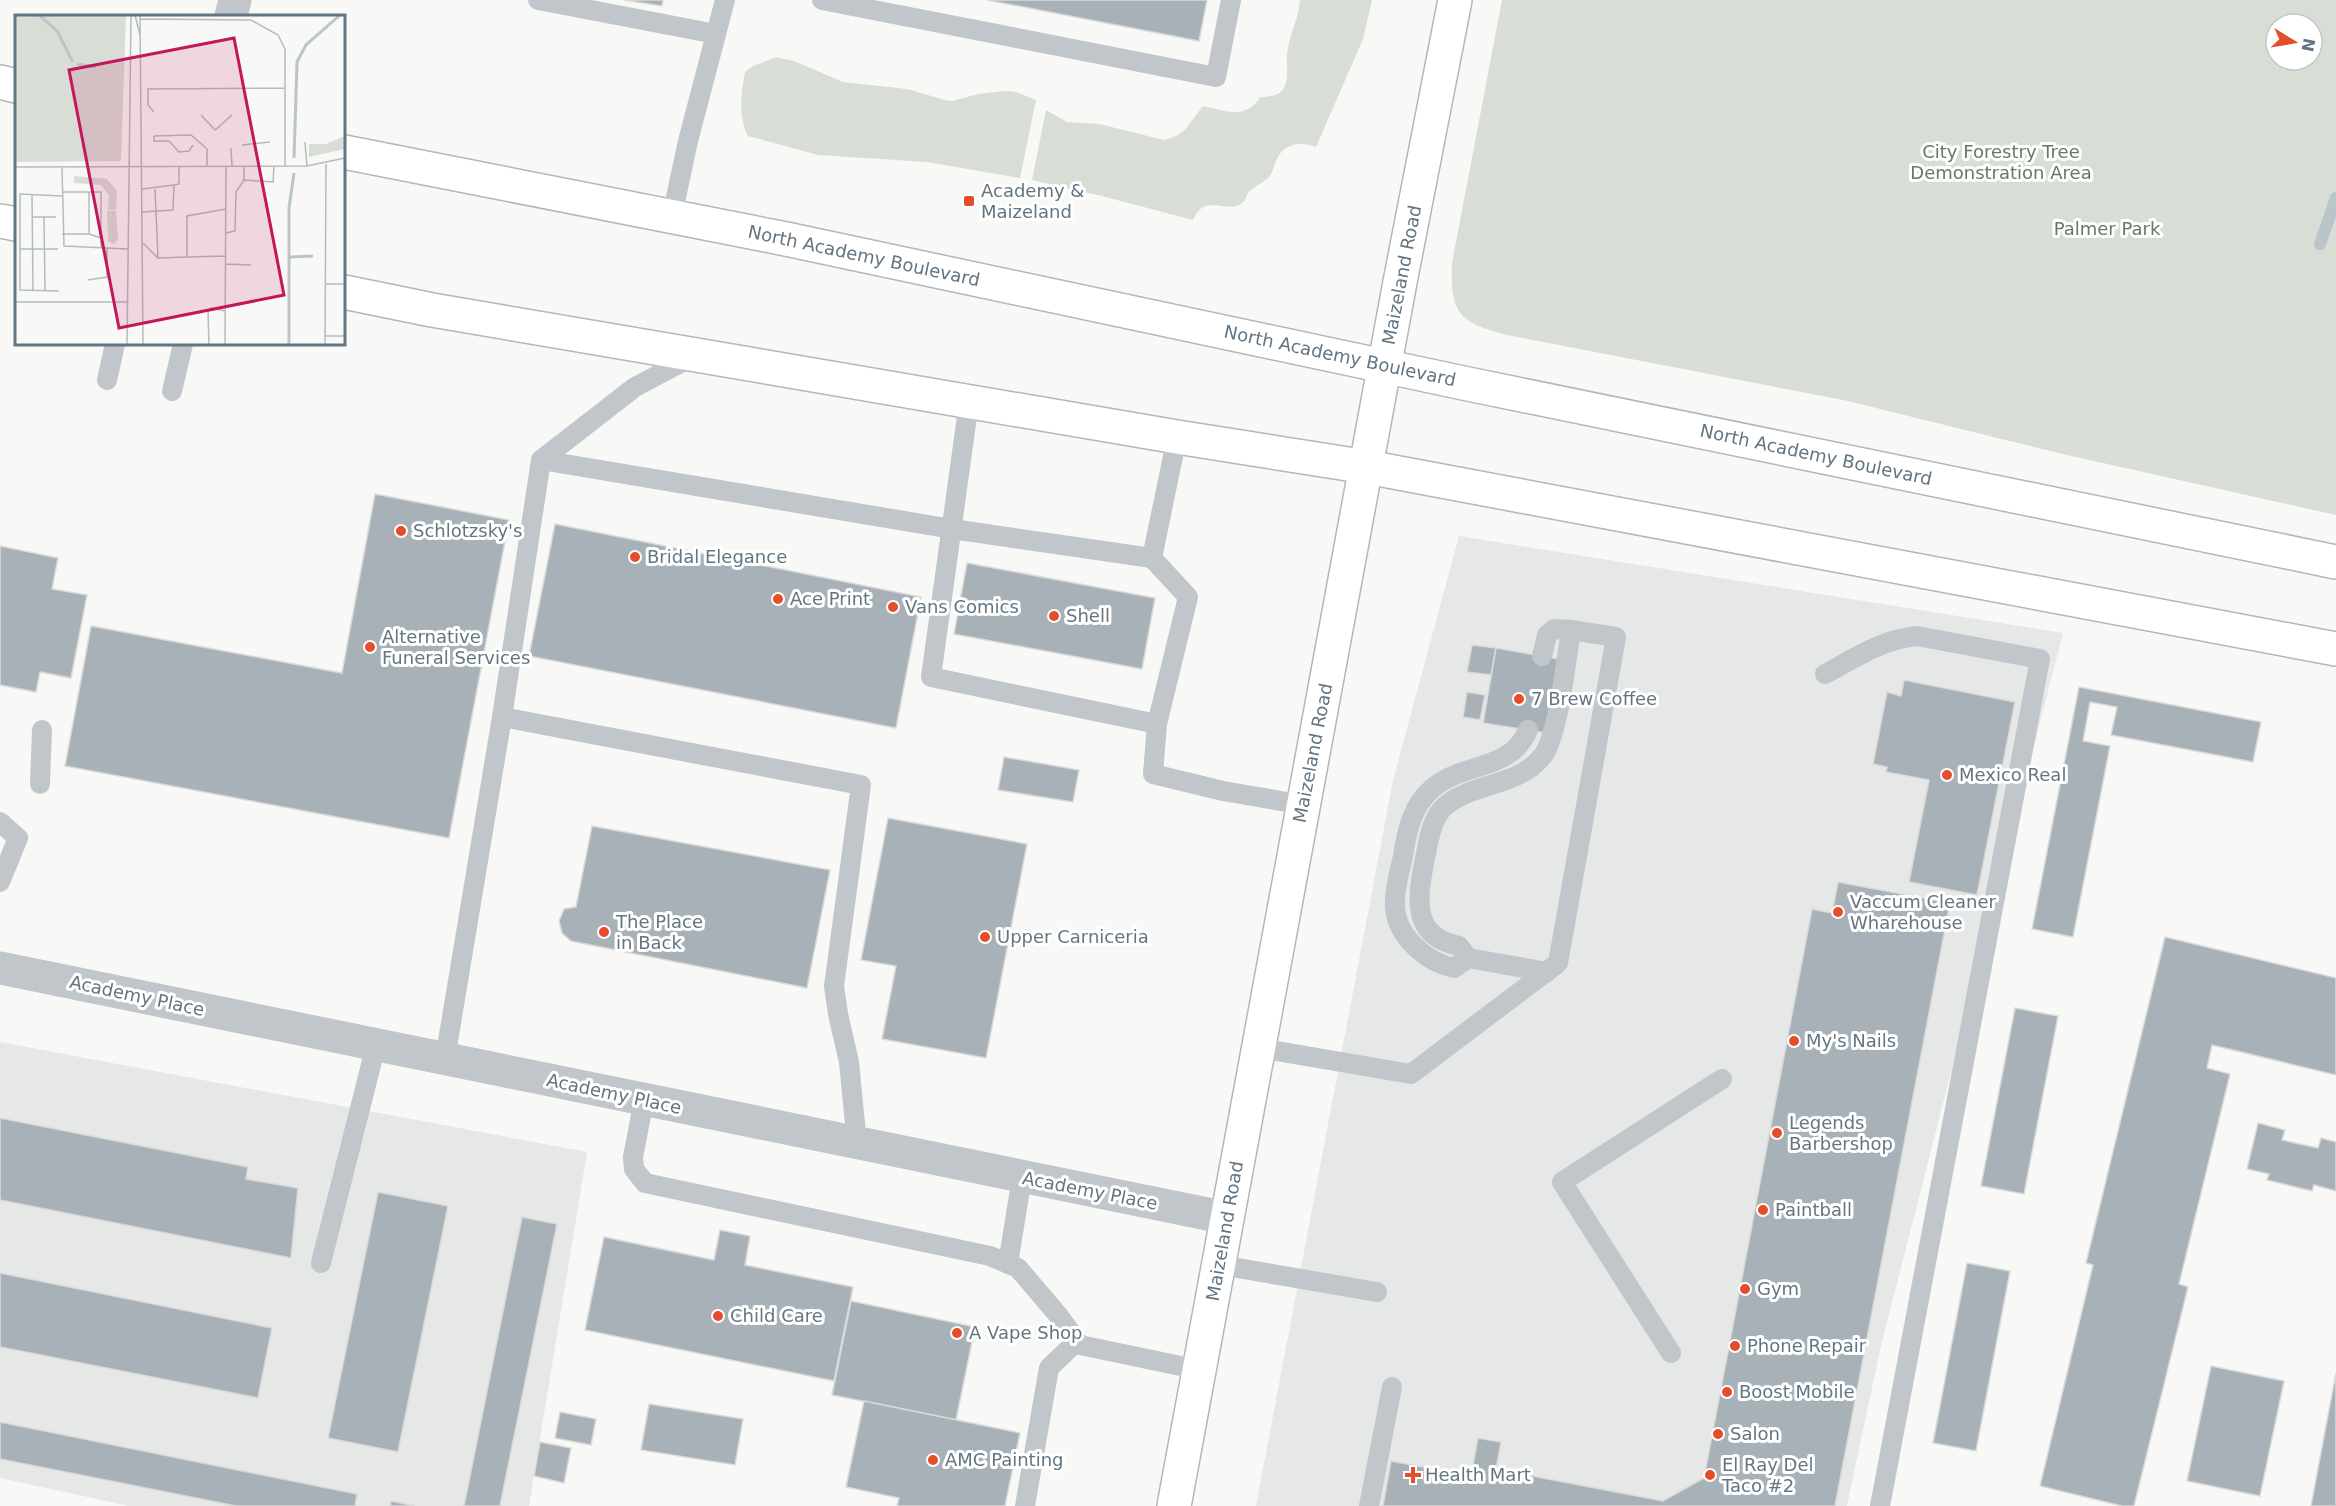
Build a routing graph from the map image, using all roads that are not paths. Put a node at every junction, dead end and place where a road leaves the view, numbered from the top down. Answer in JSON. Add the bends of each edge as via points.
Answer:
{"nodes":[{"id":1,"x":235,"y":0,"type":"edge"},
{"id":2,"x":538,"y":0,"type":"edge"},
{"id":3,"x":725,"y":0,"type":"edge"},
{"id":4,"x":822,"y":0,"type":"edge"},
{"id":5,"x":1231,"y":0,"type":"edge"},
{"id":6,"x":1455,"y":0,"type":"edge"},
{"id":7,"x":231,"y":15,"type":"edge"},
{"id":8,"x":716,"y":34,"type":"junction"},
{"id":9,"x":0,"y":82,"type":"edge"},
{"id":10,"x":15,"y":86,"type":"edge"},
{"id":11,"x":345,"y":152,"type":"edge"},
{"id":12,"x":672,"y":216,"type":"junction"},
{"id":13,"x":0,"y":221,"type":"edge"},
{"id":14,"x":15,"y":224,"type":"edge"},
{"id":15,"x":345,"y":292,"type":"edge"},
{"id":16,"x":115,"y":345,"type":"edge"},
{"id":17,"x":183,"y":345,"type":"edge"},
{"id":18,"x":696,"y":355,"type":"junction"},
{"id":19,"x":1385,"y":365,"type":"junction"},
{"id":20,"x":107,"y":380,"type":"dead end"},
{"id":21,"x":172,"y":391,"type":"dead end"},
{"id":22,"x":969,"y":402,"type":"junction"},
{"id":23,"x":1177,"y":437,"type":"junction"},
{"id":24,"x":541,"y":460,"type":"junction"},
{"id":25,"x":1367,"y":468,"type":"junction"},
{"id":26,"x":952,"y":529,"type":"junction"},
{"id":27,"x":1152,"y":558,"type":"junction"},
{"id":28,"x":2336,"y":562,"type":"edge"},
{"id":29,"x":1571,"y":630,"type":"junction"},
{"id":30,"x":2336,"y":649,"type":"edge"},
{"id":31,"x":1542,"y":656,"type":"dead end"},
{"id":32,"x":1825,"y":674,"type":"dead end"},
{"id":33,"x":502,"y":717,"type":"junction"},
{"id":34,"x":1157,"y":724,"type":"junction"},
{"id":35,"x":42,"y":730,"type":"dead end"},
{"id":36,"x":1528,"y":730,"type":"dead end"},
{"id":37,"x":40,"y":784,"type":"dead end"},
{"id":38,"x":1304,"y":805,"type":"junction"},
{"id":39,"x":0,"y":822,"type":"edge"},
{"id":40,"x":0,"y":882,"type":"edge"},
{"id":41,"x":1468,"y":958,"type":"junction"},
{"id":42,"x":0,"y":968,"type":"edge"},
{"id":43,"x":1547,"y":972,"type":"junction"},
{"id":44,"x":376,"y":1045,"type":"junction"},
{"id":45,"x":1259,"y":1048,"type":"junction"},
{"id":46,"x":445,"y":1059,"type":"junction"},
{"id":47,"x":1722,"y":1079,"type":"dead end"},
{"id":48,"x":644,"y":1100,"type":"junction"},
{"id":49,"x":857,"y":1144,"type":"junction"},
{"id":50,"x":1022,"y":1177,"type":"junction"},
{"id":51,"x":1227,"y":1218,"type":"junction"},
{"id":52,"x":321,"y":1263,"type":"dead end"},
{"id":53,"x":1008,"y":1264,"type":"junction"},
{"id":54,"x":1220,"y":1265,"type":"junction"},
{"id":55,"x":1377,"y":1292,"type":"dead end"},
{"id":56,"x":1077,"y":1341,"type":"junction"},
{"id":57,"x":1671,"y":1353,"type":"dead end"},
{"id":58,"x":1200,"y":1370,"type":"junction"},
{"id":59,"x":1392,"y":1387,"type":"dead end"},
{"id":60,"x":1025,"y":1506,"type":"edge"},
{"id":61,"x":1174,"y":1506,"type":"edge"},
{"id":62,"x":1370,"y":1506,"type":"edge"},
{"id":63,"x":1880,"y":1506,"type":"edge"}],
"edges":[{"from":1,"to":7,"type":"street"},
{"from":2,"to":8,"type":"lane"},
{"from":3,"to":8,"type":"lane"},
{"from":4,"to":5,"type":"lane","via":[[1216,77]]},
{"from":6,"to":19,"type":"main road","name":"Maizeland Road"},
{"from":8,"to":12,"type":"lane"},
{"from":9,"to":10,"type":"main road"},
{"from":11,"to":12,"type":"main road","name":"North Academy Boulevard"},
{"from":12,"to":19,"type":"main road","name":"North Academy Boulevard"},
{"from":13,"to":14,"type":"main road"},
{"from":15,"to":18,"type":"main road"},
{"from":16,"to":20,"type":"lane"},
{"from":17,"to":21,"type":"lane"},
{"from":18,"to":22,"type":"main road"},
{"from":18,"to":24,"type":"lane","via":[[635,387]]},
{"from":19,"to":25,"type":"main road","name":"Maizeland Road"},
{"from":19,"to":28,"type":"main road","name":"North Academy Boulevard"},
{"from":22,"to":23,"type":"main road"},
{"from":22,"to":26,"type":"lane"},
{"from":23,"to":25,"type":"main road"},
{"from":23,"to":27,"type":"lane"},
{"from":24,"to":26,"type":"lane"},
{"from":24,"to":33,"type":"lane"},
{"from":25,"to":30,"type":"main road"},
{"from":25,"to":38,"type":"main road","name":"Maizeland Road"},
{"from":26,"to":27,"type":"lane"},
{"from":26,"to":34,"type":"lane","via":[[931,677]]},
{"from":27,"to":34,"type":"lane","via":[[1188,597]]},
{"from":29,"to":31,"type":"lane","via":[[1554,629],[1547,635]]},
{"from":29,"to":41,"type":"lane","via":[[1553,736],[1544,754],[1521,774],[1453,801],[1443,808],[1431,831],[1419,890],[1421,915],[1438,937],[1459,946]]},
{"from":29,"to":43,"type":"lane","via":[[1616,637],[1558,963]]},
{"from":32,"to":63,"type":"lane","via":[[1881,644],[1917,636],[2040,659]]},
{"from":33,"to":46,"type":"lane"},
{"from":33,"to":49,"type":"lane","via":[[861,785],[834,986],[849,1062]]},
{"from":34,"to":38,"type":"lane","via":[[1154,774]]},
{"from":35,"to":37,"type":"lane"},
{"from":36,"to":41,"type":"lane","via":[[1515,751],[1504,759],[1457,773],[1435,785],[1414,811],[1408,826],[1395,905],[1402,930],[1436,963],[1454,968]]},
{"from":38,"to":45,"type":"main road","name":"Maizeland Road"},
{"from":39,"to":40,"type":"lane","via":[[18,838]]},
{"from":41,"to":43,"type":"lane"},
{"from":42,"to":44,"type":"street","name":"Academy Place"},
{"from":43,"to":45,"type":"lane","via":[[1411,1074]]},
{"from":44,"to":46,"type":"street","name":"Academy Place"},
{"from":44,"to":52,"type":"lane"},
{"from":45,"to":51,"type":"main road","name":"Maizeland Road"},
{"from":46,"to":48,"type":"street","name":"Academy Place"},
{"from":47,"to":57,"type":"lane","via":[[1562,1182]]},
{"from":48,"to":49,"type":"street","name":"Academy Place"},
{"from":48,"to":53,"type":"lane","via":[[633,1157],[634,1169],[645,1183],[990,1256]]},
{"from":49,"to":50,"type":"street","name":"Academy Place"},
{"from":50,"to":51,"type":"street","name":"Academy Place"},
{"from":50,"to":53,"type":"lane"},
{"from":51,"to":54,"type":"main road","name":"Maizeland Road"},
{"from":53,"to":56,"type":"lane","via":[[1018,1268]]},
{"from":54,"to":55,"type":"lane"},
{"from":54,"to":58,"type":"main road","name":"Maizeland Road"},
{"from":56,"to":58,"type":"lane","via":[[1114,1354]]},
{"from":56,"to":60,"type":"lane","via":[[1049,1368]]},
{"from":58,"to":61,"type":"main road","name":"Maizeland Road"},
{"from":59,"to":62,"type":"lane"}]}
